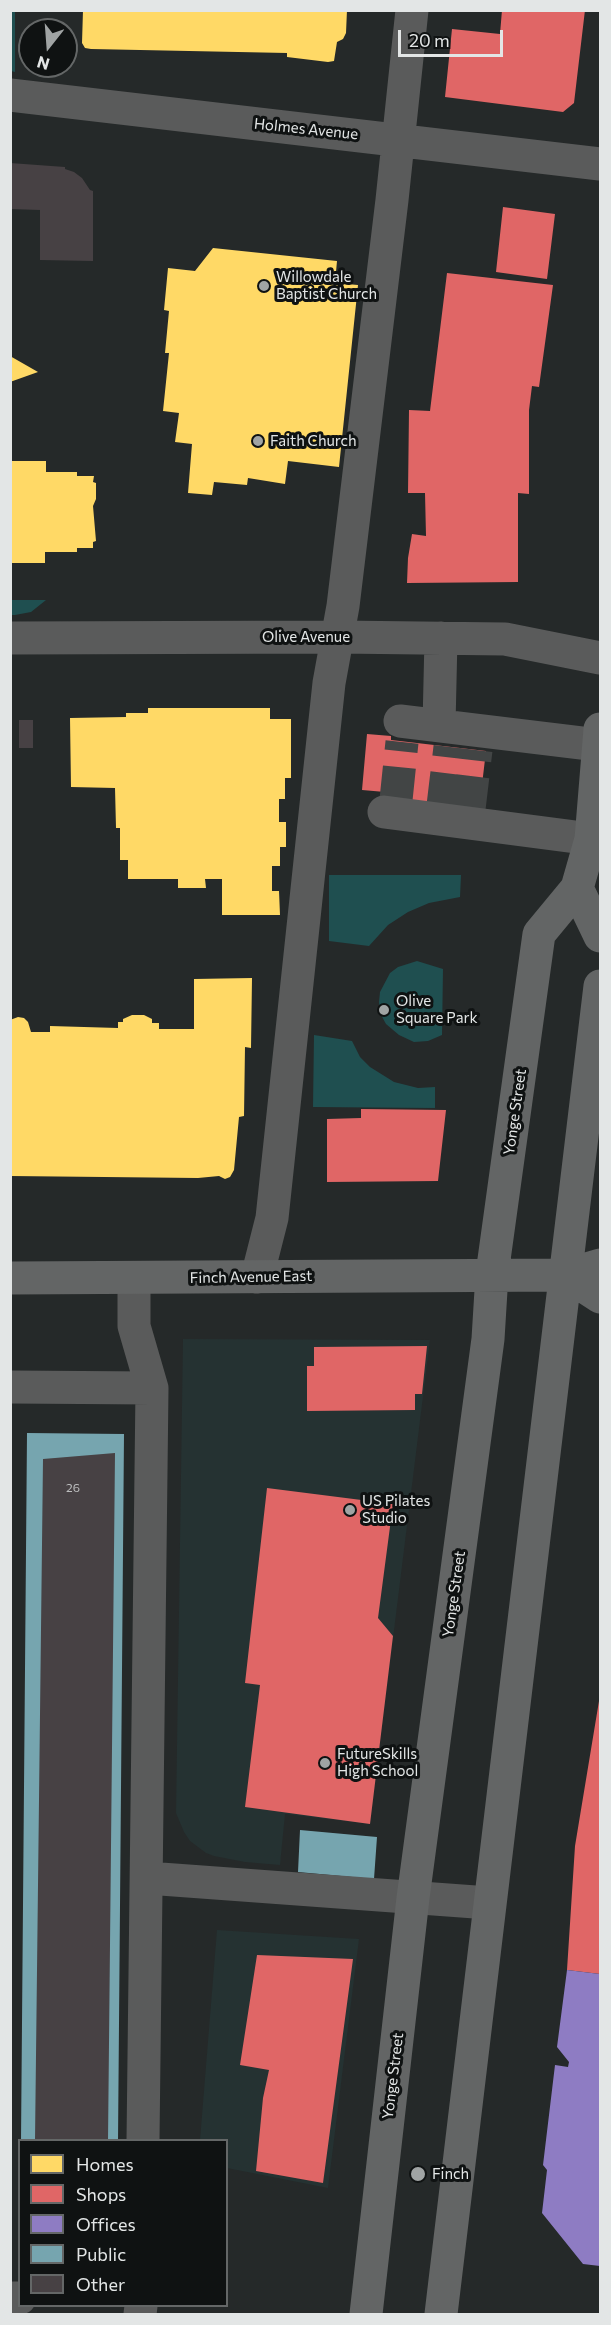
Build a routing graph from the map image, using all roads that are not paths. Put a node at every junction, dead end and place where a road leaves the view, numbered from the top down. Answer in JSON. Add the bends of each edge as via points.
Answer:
{"nodes":[{"id":1,"x":412,"y":10,"type":"edge"},
{"id":2,"x":10,"y":95,"type":"edge"},
{"id":3,"x":398,"y":140,"type":"junction"},
{"id":4,"x":600,"y":164,"type":"edge"},
{"id":5,"x":338,"y":637,"type":"junction"},
{"id":6,"x":10,"y":638,"type":"edge"},
{"id":7,"x":441,"y":638,"type":"junction"},
{"id":8,"x":600,"y":658,"type":"edge"},
{"id":9,"x":599,"y":737,"type":"edge"},
{"id":10,"x":427,"y":811,"type":"dead end"},
{"id":11,"x":591,"y":839,"type":"junction"},
{"id":12,"x":577,"y":888,"type":"junction"},
{"id":13,"x":600,"y":936,"type":"edge"},
{"id":14,"x":600,"y":987,"type":"edge"},
{"id":15,"x":600,"y":1265,"type":"edge"},
{"id":16,"x":492,"y":1274,"type":"junction"},
{"id":17,"x":566,"y":1275,"type":"junction"},
{"id":18,"x":257,"y":1277,"type":"junction"},
{"id":19,"x":10,"y":1278,"type":"edge"},
{"id":20,"x":134,"y":1278,"type":"junction"},
{"id":21,"x":600,"y":1297,"type":"edge"},
{"id":22,"x":10,"y":1387,"type":"edge"},
{"id":23,"x":152,"y":1388,"type":"junction"},
{"id":24,"x":147,"y":1878,"type":"junction"},
{"id":25,"x":414,"y":1898,"type":"junction"},
{"id":26,"x":489,"y":1903,"type":"junction"},
{"id":27,"x":143,"y":2139,"type":"edge"},
{"id":28,"x":366,"y":2314,"type":"edge"},
{"id":29,"x":441,"y":2314,"type":"edge"}],
"edges":[{"from":1,"to":3,"type":"street"},
{"from":2,"to":3,"type":"street","name":"Holmes Avenue"},
{"from":3,"to":4,"type":"street","name":"Holmes Avenue"},
{"from":3,"to":5,"type":"street"},
{"from":5,"to":6,"type":"street","name":"Olive Avenue"},
{"from":5,"to":7,"type":"street","name":"Olive Avenue"},
{"from":5,"to":18,"type":"street","via":[[329,683],[272,1218]]},
{"from":7,"to":8,"type":"street","name":"Olive Avenue","via":[[505,639]]},
{"from":7,"to":9,"type":"street","via":[[437,733]]},
{"from":9,"to":11,"type":"main road","name":"Yonge Street"},
{"from":10,"to":11,"type":"street"},
{"from":11,"to":12,"type":"main road","name":"Yonge Street"},
{"from":12,"to":13,"type":"main road"},
{"from":12,"to":16,"type":"main road","name":"Yonge Street","via":[[539,934]]},
{"from":14,"to":17,"type":"main road"},
{"from":15,"to":17,"type":"main road"},
{"from":16,"to":17,"type":"main road","name":"Finch Avenue East"},
{"from":16,"to":18,"type":"main road","name":"Finch Avenue East"},
{"from":16,"to":25,"type":"main road","name":"Yonge Street","via":[[488,1339]]},
{"from":17,"to":21,"type":"main road"},
{"from":17,"to":26,"type":"main road"},
{"from":18,"to":20,"type":"main road","name":"Finch Avenue East"},
{"from":19,"to":20,"type":"main road","name":"Finch Avenue East"},
{"from":20,"to":23,"type":"street","via":[[134,1326]]},
{"from":22,"to":23,"type":"street"},
{"from":23,"to":24,"type":"street"},
{"from":24,"to":25,"type":"street"},
{"from":24,"to":27,"type":"street"},
{"from":25,"to":26,"type":"street"},
{"from":25,"to":28,"type":"main road","name":"Yonge Street"},
{"from":26,"to":29,"type":"main road"}]}
